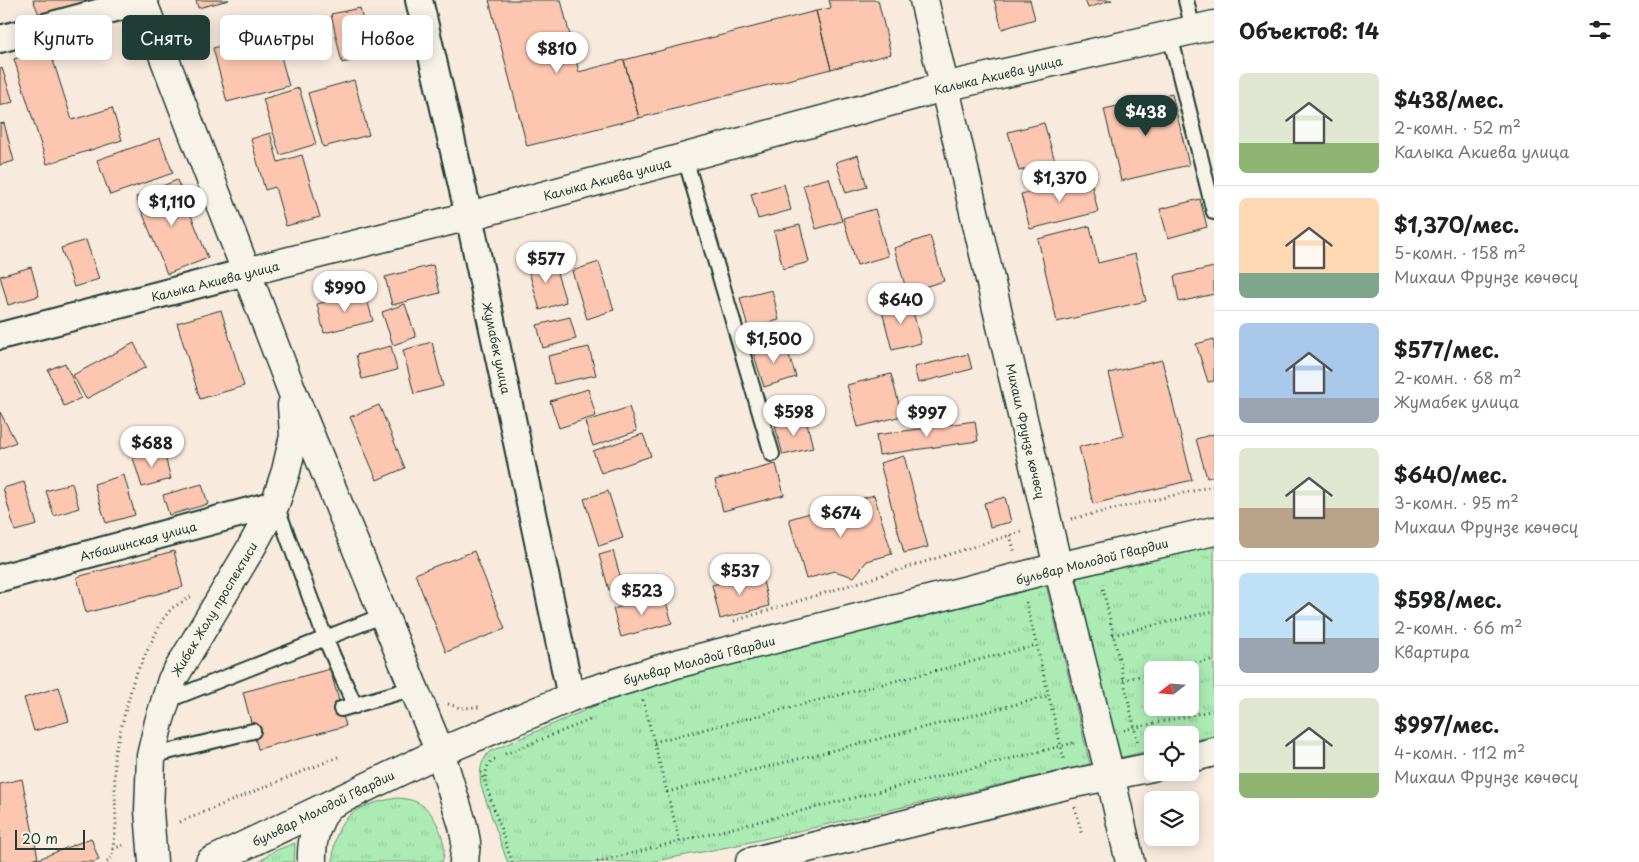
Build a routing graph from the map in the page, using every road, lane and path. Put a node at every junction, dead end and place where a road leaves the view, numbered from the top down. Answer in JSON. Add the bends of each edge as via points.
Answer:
{"nodes":[{"id":1,"x":419,"y":0,"type":"edge"},
{"id":2,"x":924,"y":0,"type":"edge"},
{"id":3,"x":1186,"y":0,"type":"edge"},
{"id":4,"x":142,"y":1,"type":"edge"},
{"id":5,"x":1193,"y":30,"type":"edge"},
{"id":6,"x":0,"y":39,"type":"edge"},
{"id":7,"x":944,"y":87,"type":"junction"},
{"id":8,"x":685,"y":158,"type":"junction"},
{"id":9,"x":1214,"y":212,"type":"edge"},
{"id":10,"x":469,"y":216,"type":"junction"},
{"id":11,"x":246,"y":272,"type":"junction"},
{"id":12,"x":0,"y":336,"type":"edge"},
{"id":13,"x":292,"y":391,"type":"junction"},
{"id":14,"x":772,"y":454,"type":"dead end"},
{"id":15,"x":1214,"y":486,"type":"edge"},
{"id":16,"x":276,"y":504,"type":"junction"},
{"id":17,"x":1048,"y":525,"type":"junction"},
{"id":18,"x":1214,"y":531,"type":"edge"},
{"id":19,"x":1010,"y":535,"type":"junction"},
{"id":20,"x":1017,"y":562,"type":"dead end"},
{"id":21,"x":1058,"y":567,"type":"junction"},
{"id":22,"x":0,"y":578,"type":"edge"},
{"id":23,"x":1102,"y":584,"type":"dead end"},
{"id":24,"x":193,"y":595,"type":"dead end"},
{"id":25,"x":1024,"y":595,"type":"dead end"},
{"id":26,"x":1214,"y":611,"type":"edge"},
{"id":27,"x":384,"y":615,"type":"junction"},
{"id":28,"x":734,"y":621,"type":"dead end"},
{"id":29,"x":1113,"y":636,"type":"junction"},
{"id":30,"x":325,"y":638,"type":"junction"},
{"id":31,"x":1037,"y":646,"type":"junction"},
{"id":32,"x":1214,"y":659,"type":"edge"},
{"id":33,"x":1199,"y":662,"type":"edge"},
{"id":34,"x":1144,"y":675,"type":"edge"},
{"id":35,"x":1123,"y":680,"type":"junction"},
{"id":36,"x":414,"y":688,"type":"junction"},
{"id":37,"x":1048,"y":696,"type":"junction"},
{"id":38,"x":571,"y":697,"type":"junction"},
{"id":39,"x":642,"y":698,"type":"dead end"},
{"id":40,"x":444,"y":700,"type":"dead end"},
{"id":41,"x":165,"y":701,"type":"junction"},
{"id":42,"x":484,"y":705,"type":"dead end"},
{"id":43,"x":355,"y":706,"type":"junction"},
{"id":44,"x":456,"y":707,"type":"junction"},
{"id":45,"x":341,"y":709,"type":"dead end"},
{"id":46,"x":1214,"y":710,"type":"edge"},
{"id":47,"x":458,"y":712,"type":"dead end"},
{"id":48,"x":597,"y":717,"type":"dead end"},
{"id":49,"x":1134,"y":728,"type":"junction"},
{"id":50,"x":253,"y":731,"type":"dead end"},
{"id":51,"x":1116,"y":732,"type":"dead end"},
{"id":52,"x":1082,"y":741,"type":"dead end"},
{"id":53,"x":654,"y":742,"type":"junction"},
{"id":54,"x":1061,"y":746,"type":"junction"},
{"id":55,"x":440,"y":752,"type":"junction"},
{"id":56,"x":1214,"y":752,"type":"edge"},
{"id":57,"x":151,"y":756,"type":"junction"},
{"id":58,"x":1199,"y":756,"type":"edge"},
{"id":59,"x":338,"y":757,"type":"dead end"},
{"id":60,"x":1144,"y":757,"type":"edge"},
{"id":61,"x":1064,"y":759,"type":"dead end"},
{"id":62,"x":1144,"y":769,"type":"edge"},
{"id":63,"x":481,"y":772,"type":"dead end"},
{"id":64,"x":1110,"y":775,"type":"junction"},
{"id":65,"x":485,"y":782,"type":"junction"},
{"id":66,"x":667,"y":792,"type":"junction"},
{"id":67,"x":1074,"y":804,"type":"dead end"},
{"id":68,"x":328,"y":806,"type":"junction"},
{"id":69,"x":180,"y":822,"type":"dead end"},
{"id":70,"x":1082,"y":836,"type":"dead end"},
{"id":71,"x":680,"y":842,"type":"junction"},
{"id":72,"x":123,"y":845,"type":"dead end"},
{"id":73,"x":113,"y":849,"type":"junction"},
{"id":74,"x":107,"y":862,"type":"edge"},
{"id":75,"x":153,"y":862,"type":"edge"},
{"id":76,"x":210,"y":862,"type":"edge"},
{"id":77,"x":312,"y":862,"type":"edge"},
{"id":78,"x":464,"y":862,"type":"edge"},
{"id":79,"x":512,"y":862,"type":"edge"},
{"id":80,"x":597,"y":862,"type":"edge"},
{"id":81,"x":750,"y":862,"type":"edge"},
{"id":82,"x":1130,"y":862,"type":"edge"}],
"edges":[{"from":1,"to":10,"type":"street","name":"Жумабек улица"},
{"from":2,"to":7,"type":"main road","name":"Михаил Фрунзе көчөсү"},
{"from":3,"to":5,"type":"lane"},
{"from":4,"to":6,"type":"street"},
{"from":4,"to":11,"type":"main road","name":"Жибек Жолу проспектиси"},
{"from":5,"to":7,"type":"main road","name":"Калыка Акиева улица"},
{"from":5,"to":9,"type":"lane"},
{"from":7,"to":8,"type":"main road","name":"Калыка Акиева улица"},
{"from":7,"to":17,"type":"main road","name":"Михаил Фрунзе көчөсү"},
{"from":8,"to":10,"type":"main road","name":"Калыка Акиева улица"},
{"from":8,"to":14,"type":"lane"},
{"from":10,"to":11,"type":"main road","name":"Калыка Акиева улица"},
{"from":10,"to":38,"type":"street","name":"Жумабек улица"},
{"from":11,"to":12,"type":"street","name":"Калыка Акиева улица"},
{"from":11,"to":13,"type":"main road","name":"Жибек Жолу проспектиси"},
{"from":13,"to":16,"type":"main road","name":"Жибек Жолу проспектиси","via":[[294,436]]},
{"from":13,"to":27,"type":"main road","name":"Жибек Жолу проспектиси"},
{"from":15,"to":17,"type":"path"},
{"from":16,"to":22,"type":"street","name":"Атбашинская улица"},
{"from":16,"to":30,"type":"lane"},
{"from":16,"to":41,"type":"main road","name":"Жибек Жолу проспектиси","via":[[172,680]]},
{"from":17,"to":19,"type":"path"},
{"from":17,"to":21,"type":"main road","name":"Михаил Фрунзе көчөсү"},
{"from":18,"to":21,"type":"main road","name":"бульвар Молодой Гвардии"},
{"from":19,"to":20,"type":"path"},
{"from":19,"to":28,"type":"path"},
{"from":21,"to":38,"type":"main road","name":"бульвар Молодой Гвардии","via":[[676,664]]},
{"from":21,"to":64,"type":"main road","name":"Михаил Фрунзе көчөсү"},
{"from":23,"to":29,"type":"path"},
{"from":24,"to":73,"type":"path","via":[[172,608],[163,619],[134,678],[114,755],[116,824]]},
{"from":25,"to":31,"type":"path"},
{"from":26,"to":29,"type":"path"},
{"from":27,"to":30,"type":"lane"},
{"from":27,"to":36,"type":"main road","name":"Жибек Жолу проспектиси"},
{"from":29,"to":35,"type":"path"},
{"from":30,"to":41,"type":"lane"},
{"from":30,"to":43,"type":"lane"},
{"from":31,"to":37,"type":"path"},
{"from":31,"to":53,"type":"path"},
{"from":32,"to":33,"type":"path"},
{"from":34,"to":35,"type":"path"},
{"from":35,"to":49,"type":"path"},
{"from":36,"to":43,"type":"lane"},
{"from":36,"to":55,"type":"main road","name":"Жибек Жолу проспектиси"},
{"from":37,"to":54,"type":"path"},
{"from":37,"to":66,"type":"path"},
{"from":38,"to":55,"type":"main road","name":"бульвар Молодой Гвардии"},
{"from":39,"to":53,"type":"path"},
{"from":40,"to":44,"type":"path"},
{"from":41,"to":57,"type":"main road","name":"Жибек Жолу проспектиси"},
{"from":42,"to":44,"type":"path"},
{"from":43,"to":45,"type":"lane"},
{"from":44,"to":47,"type":"path"},
{"from":46,"to":49,"type":"path"},
{"from":48,"to":65,"type":"path","via":[[492,760],[486,770]]},
{"from":49,"to":51,"type":"path"},
{"from":49,"to":60,"type":"path"},
{"from":50,"to":57,"type":"lane"},
{"from":52,"to":54,"type":"path"},
{"from":53,"to":66,"type":"path"},
{"from":54,"to":61,"type":"path"},
{"from":54,"to":71,"type":"path"},
{"from":55,"to":68,"type":"main road","name":"бульвар Молодой Гвардии"},
{"from":55,"to":78,"type":"main road","name":"Жибек Жолу проспектиси","via":[[463,826],[466,842]]},
{"from":56,"to":58,"type":"main road"},
{"from":57,"to":75,"type":"main road","name":"Жибек Жолу проспектиси","via":[[149,811]]},
{"from":59,"to":69,"type":"path"},
{"from":62,"to":64,"type":"main road"},
{"from":63,"to":65,"type":"path"},
{"from":64,"to":81,"type":"main road"},
{"from":64,"to":82,"type":"main road","name":"Михаил Фрунзе көчөсү"},
{"from":65,"to":79,"type":"path"},
{"from":66,"to":71,"type":"path"},
{"from":67,"to":70,"type":"path"},
{"from":68,"to":76,"type":"main road","name":"бульвар Молодой Гвардии"},
{"from":68,"to":77,"type":"main road","via":[[315,829]]},
{"from":71,"to":80,"type":"path"},
{"from":72,"to":73,"type":"path"},
{"from":73,"to":74,"type":"path","via":[[112,858]]}]}
